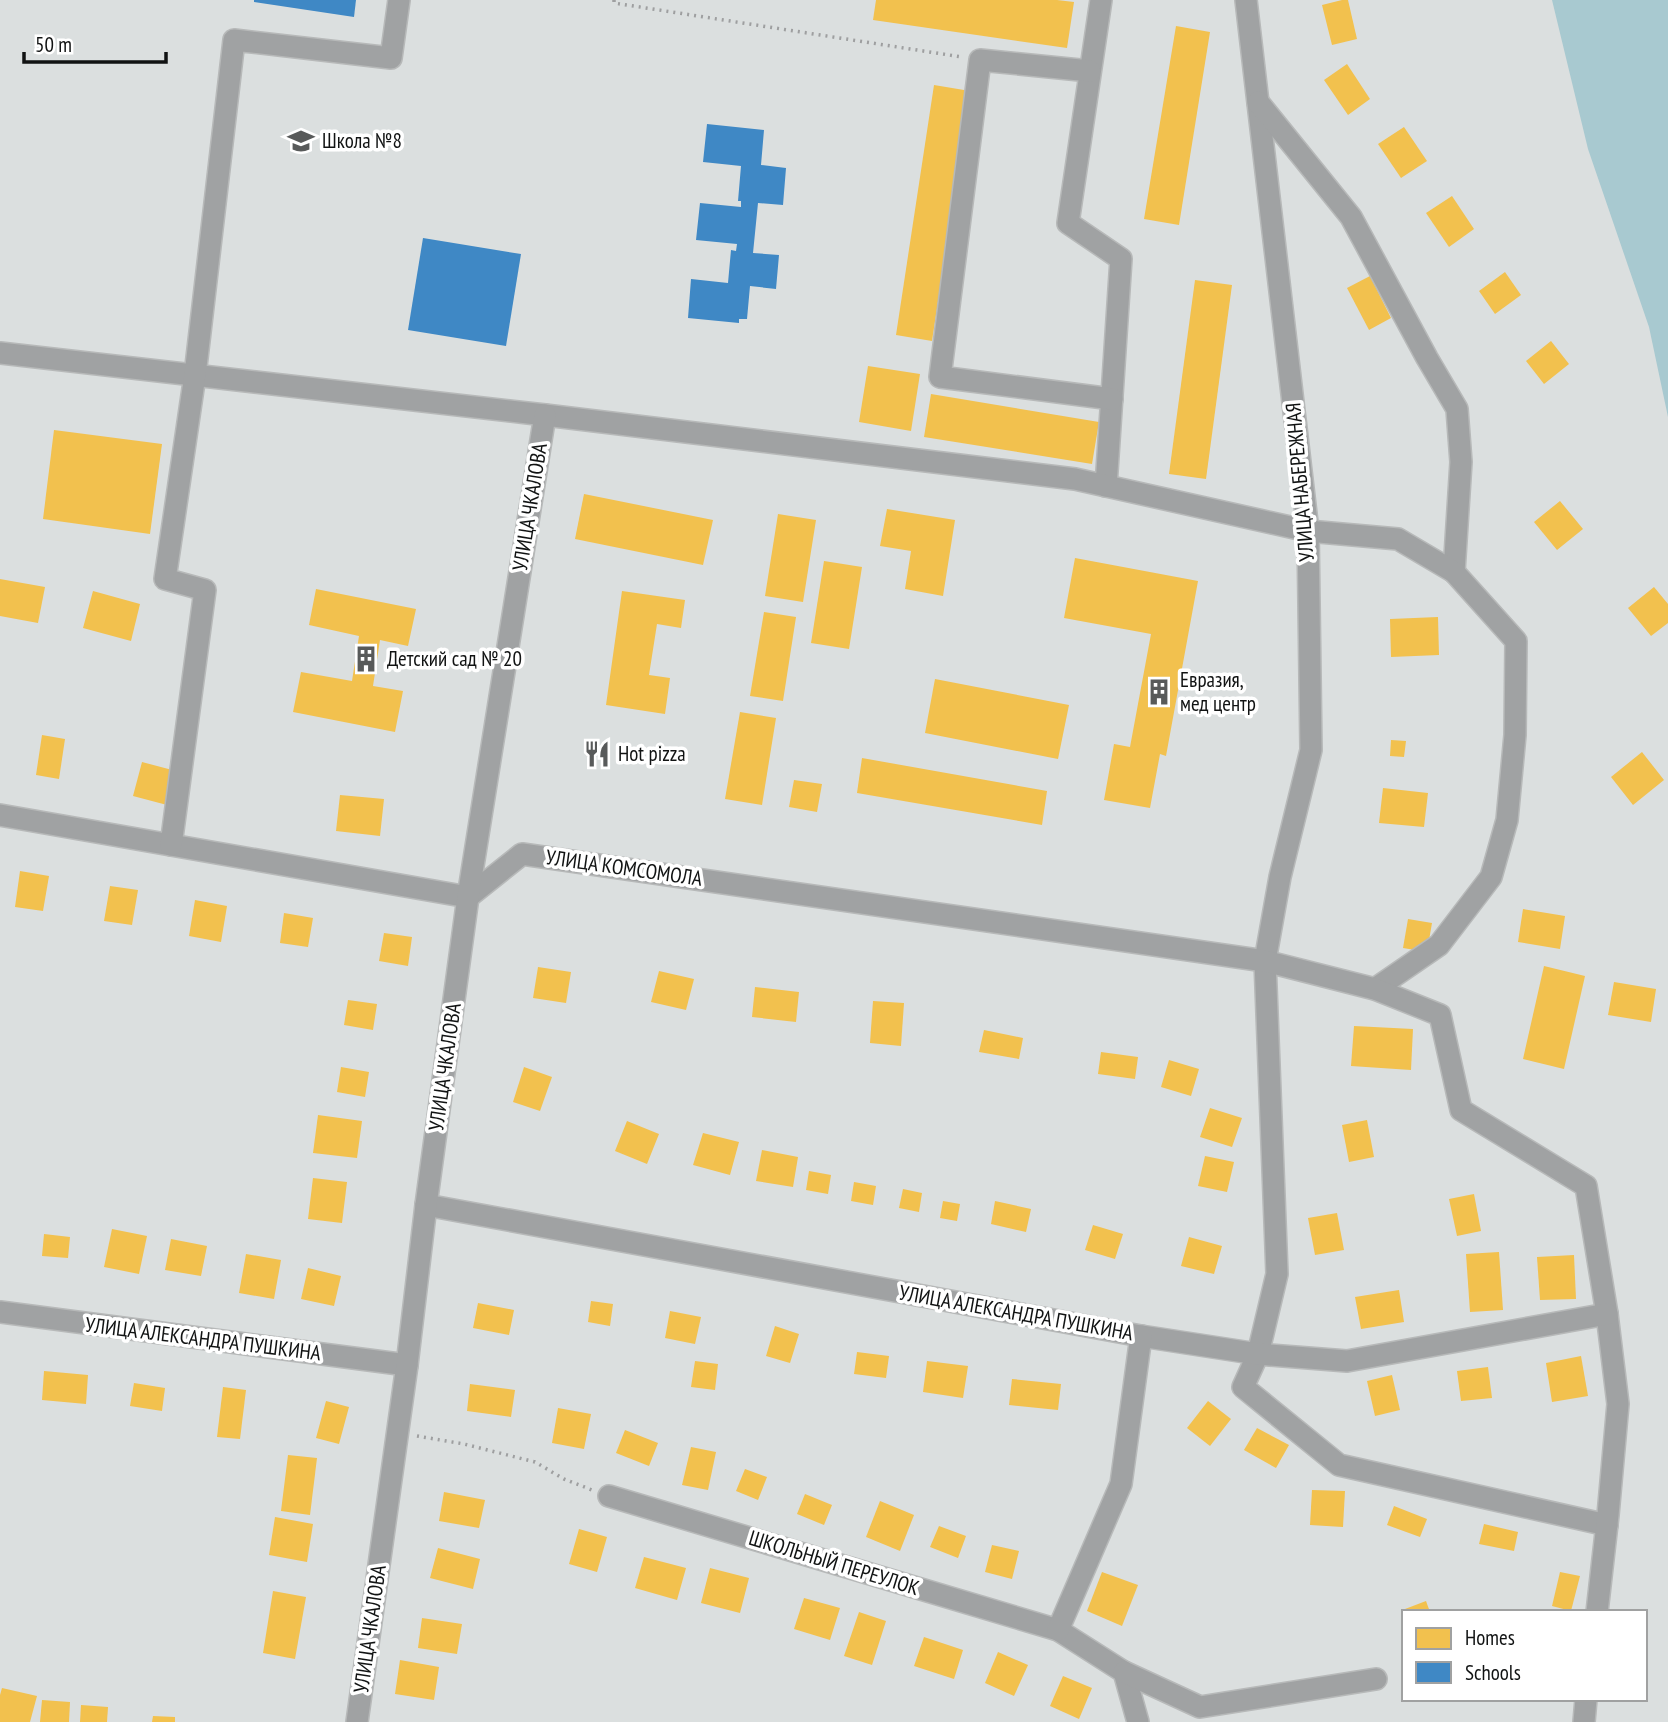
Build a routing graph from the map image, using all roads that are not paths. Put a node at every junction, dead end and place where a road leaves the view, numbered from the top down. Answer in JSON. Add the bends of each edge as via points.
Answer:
{"nodes":[{"id":1,"x":399,"y":0,"type":"edge"},
{"id":2,"x":1101,"y":0,"type":"edge"},
{"id":3,"x":1246,"y":0,"type":"edge"},
{"id":4,"x":1090,"y":71,"type":"junction"},
{"id":5,"x":1258,"y":102,"type":"junction"},
{"id":6,"x":0,"y":353,"type":"edge"},
{"id":7,"x":195,"y":375,"type":"junction"},
{"id":8,"x":1112,"y":399,"type":"junction"},
{"id":9,"x":545,"y":415,"type":"junction"},
{"id":10,"x":1106,"y":486,"type":"junction"},
{"id":11,"x":1308,"y":531,"type":"junction"},
{"id":12,"x":1454,"y":572,"type":"junction"},
{"id":13,"x":0,"y":815,"type":"edge"},
{"id":14,"x":171,"y":845,"type":"junction"},
{"id":15,"x":468,"y":897,"type":"junction"},
{"id":16,"x":1265,"y":961,"type":"junction"},
{"id":17,"x":1375,"y":989,"type":"junction"},
{"id":18,"x":426,"y":1205,"type":"junction"},
{"id":19,"x":0,"y":1312,"type":"edge"},
{"id":20,"x":1607,"y":1314,"type":"junction"},
{"id":21,"x":1141,"y":1336,"type":"junction"},
{"id":22,"x":1258,"y":1354,"type":"junction"},
{"id":23,"x":407,"y":1365,"type":"junction"},
{"id":24,"x":609,"y":1496,"type":"road end"},
{"id":25,"x":1607,"y":1525,"type":"junction"},
{"id":26,"x":1597,"y":1610,"type":"edge"},
{"id":27,"x":1058,"y":1630,"type":"junction"},
{"id":28,"x":1124,"y":1672,"type":"junction"},
{"id":29,"x":1376,"y":1679,"type":"dead end"},
{"id":30,"x":1586,"y":1701,"type":"edge"},
{"id":31,"x":357,"y":1722,"type":"edge"},
{"id":32,"x":1138,"y":1722,"type":"edge"},
{"id":33,"x":1584,"y":1722,"type":"edge"}],
"edges":[{"from":1,"to":7,"type":"street","via":[[391,58],[234,40]]},
{"from":2,"to":4,"type":"street"},
{"from":3,"to":5,"type":"street","name":"УЛИЦА НАБЕРЕЖНАЯ"},
{"from":4,"to":8,"type":"street","via":[[1068,223],[1121,259]]},
{"from":4,"to":8,"type":"street","via":[[981,60],[940,377]]},
{"from":5,"to":11,"type":"street","name":"УЛИЦА НАБЕРЕЖНАЯ"},
{"from":5,"to":12,"type":"street","via":[[1352,217],[1457,409],[1461,462]]},
{"from":6,"to":7,"type":"street"},
{"from":7,"to":9,"type":"street"},
{"from":7,"to":14,"type":"street","via":[[165,579],[205,590]]},
{"from":8,"to":10,"type":"street"},
{"from":9,"to":10,"type":"street"},
{"from":9,"to":15,"type":"street","name":"УЛИЦА ЧКАЛОВА"},
{"from":10,"to":11,"type":"street"},
{"from":11,"to":12,"type":"street","via":[[1398,539]]},
{"from":11,"to":16,"type":"street","name":"УЛИЦА НАБЕРЕЖНАЯ","via":[[1311,750]]},
{"from":12,"to":17,"type":"street","via":[[1516,641],[1515,735],[1507,820],[1491,877],[1446,936]]},
{"from":13,"to":14,"type":"street"},
{"from":14,"to":15,"type":"street"},
{"from":15,"to":16,"type":"street","name":"УЛИЦА КОМСОМОЛА","via":[[522,853]]},
{"from":15,"to":18,"type":"street","name":"УЛИЦА ЧКАЛОВА"},
{"from":16,"to":17,"type":"street","name":"УЛИЦА КОМСОМОЛА"},
{"from":16,"to":22,"type":"street","name":"УЛИЦА НАБЕРЕЖНАЯ","via":[[1276,1274]]},
{"from":17,"to":20,"type":"street","name":"УЛИЦА КОМСОМОЛА","via":[[1440,1015],[1461,1110],[1586,1186]]},
{"from":18,"to":21,"type":"street","name":"УЛИЦА АЛЕКСАНДРА ПУШКИНА"},
{"from":18,"to":23,"type":"street","name":"УЛИЦА ЧКАЛОВА"},
{"from":19,"to":23,"type":"street","name":"УЛИЦА АЛЕКСАНДРА ПУШКИНА"},
{"from":20,"to":22,"type":"street","name":"УЛИЦА АЛЕКСАНДРА ПУШКИНА","via":[[1347,1362]]},
{"from":20,"to":25,"type":"street","via":[[1618,1404]]},
{"from":21,"to":22,"type":"street","name":"УЛИЦА АЛЕКСАНДРА ПУШКИНА"},
{"from":21,"to":27,"type":"street","via":[[1121,1484]]},
{"from":22,"to":25,"type":"street","name":"УЛИЦА НАБЕРЕЖНАЯ","via":[[1243,1387],[1339,1465]]},
{"from":23,"to":31,"type":"street","name":"УЛИЦА ЧКАЛОВА"},
{"from":24,"to":27,"type":"street","name":"ШКОЛЬНЫЙ ПЕРЕУЛОК"},
{"from":25,"to":26,"type":"street"},
{"from":27,"to":28,"type":"street","name":"ШКОЛЬНЫЙ ПЕРЕУЛОК"},
{"from":28,"to":29,"type":"street","name":"ШКОЛЬНЫЙ ПЕРЕУЛОК","via":[[1200,1707]]},
{"from":28,"to":32,"type":"street"},
{"from":30,"to":33,"type":"street"}]}
